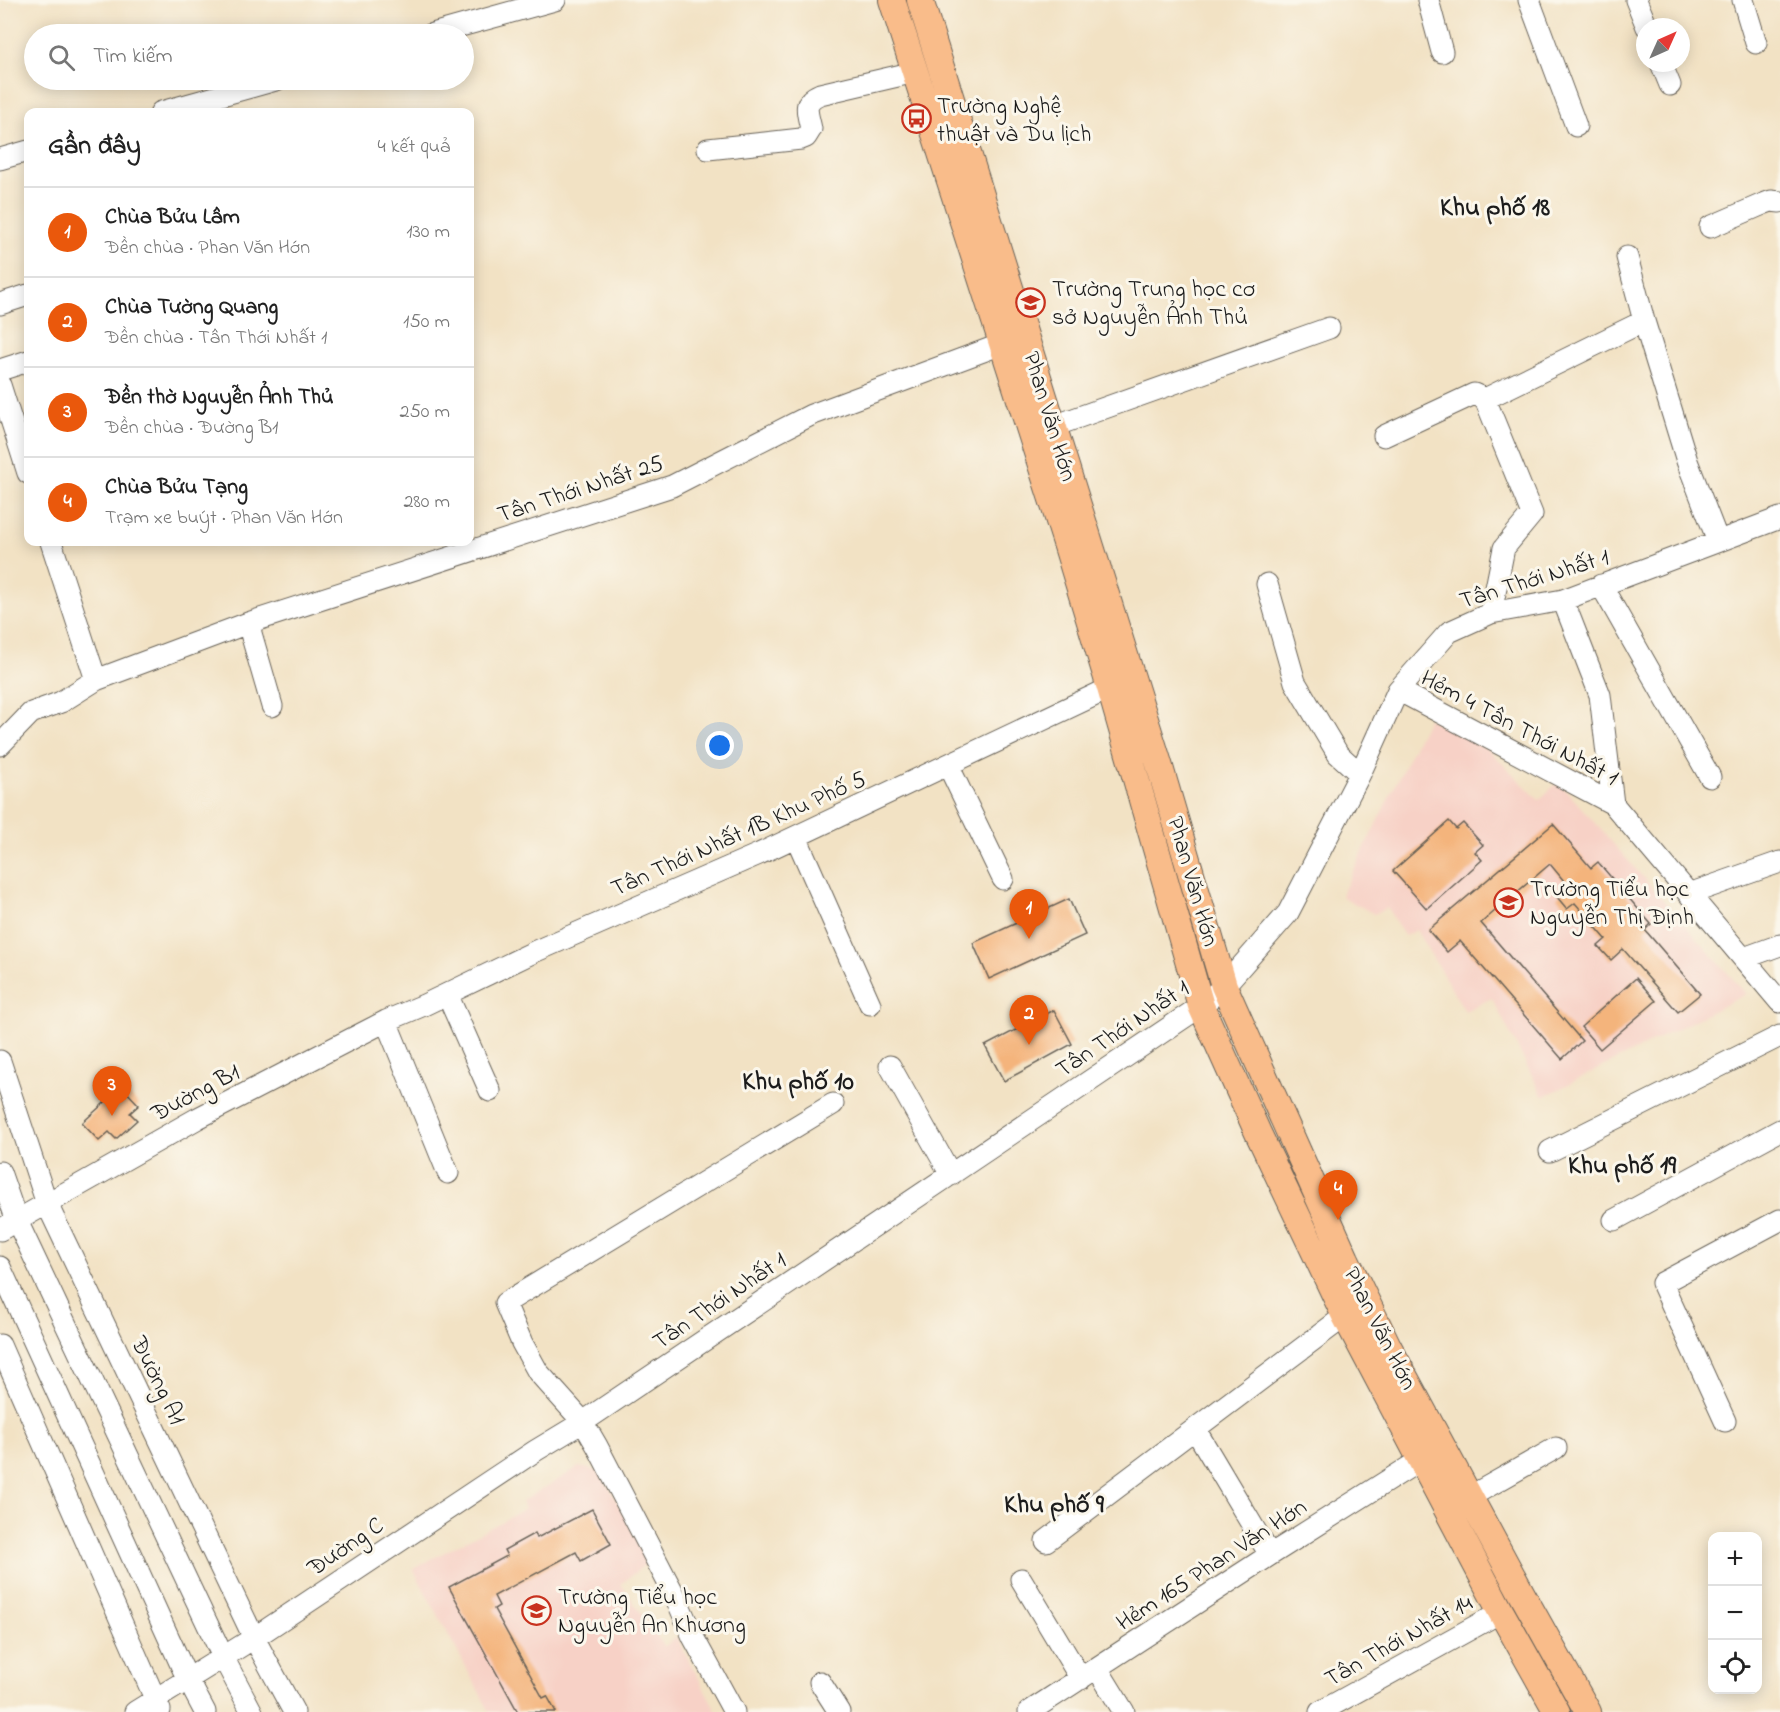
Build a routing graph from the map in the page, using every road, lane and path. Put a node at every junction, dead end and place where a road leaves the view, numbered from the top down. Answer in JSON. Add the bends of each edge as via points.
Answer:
{"nodes":[{"id":1,"x":555,"y":0,"type":"edge"},
{"id":2,"x":892,"y":0,"type":"edge"},
{"id":3,"x":920,"y":0,"type":"edge"},
{"id":4,"x":1428,"y":0,"type":"edge"},
{"id":5,"x":1530,"y":0,"type":"edge"},
{"id":6,"x":1636,"y":0,"type":"edge"},
{"id":7,"x":1743,"y":0,"type":"edge"},
{"id":8,"x":1643,"y":18,"type":"edge"},
{"id":9,"x":468,"y":24,"type":"edge"},
{"id":10,"x":1756,"y":43,"type":"dead end"},
{"id":11,"x":1442,"y":52,"type":"dead end"},
{"id":12,"x":915,"y":72,"type":"junction"},
{"id":13,"x":1665,"y":72,"type":"edge"},
{"id":14,"x":1670,"y":85,"type":"dead end"},
{"id":15,"x":240,"y":90,"type":"edge"},
{"id":16,"x":175,"y":108,"type":"edge"},
{"id":17,"x":1576,"y":126,"type":"dead end"},
{"id":18,"x":708,"y":149,"type":"dead end"},
{"id":19,"x":24,"y":152,"type":"edge"},
{"id":20,"x":0,"y":159,"type":"edge"},
{"id":21,"x":1780,"y":202,"type":"edge"},
{"id":22,"x":1710,"y":227,"type":"dead end"},
{"id":23,"x":1628,"y":257,"type":"dead end"},
{"id":24,"x":24,"y":297,"type":"edge"},
{"id":25,"x":0,"y":304,"type":"edge"},
{"id":26,"x":1644,"y":321,"type":"junction"},
{"id":27,"x":1329,"y":328,"type":"dead end"},
{"id":28,"x":1002,"y":344,"type":"junction"},
{"id":29,"x":24,"y":362,"type":"edge"},
{"id":30,"x":0,"y":370,"type":"edge"},
{"id":31,"x":0,"y":386,"type":"edge"},
{"id":32,"x":1485,"y":399,"type":"junction"},
{"id":33,"x":1054,"y":426,"type":"junction"},
{"id":34,"x":1384,"y":436,"type":"dead end"},
{"id":35,"x":24,"y":461,"type":"edge"},
{"id":36,"x":1780,"y":518,"type":"edge"},
{"id":37,"x":1719,"y":541,"type":"junction"},
{"id":38,"x":52,"y":546,"type":"edge"},
{"id":39,"x":1267,"y":584,"type":"dead end"},
{"id":40,"x":1601,"y":585,"type":"junction"},
{"id":41,"x":1563,"y":600,"type":"junction"},
{"id":42,"x":1491,"y":613,"type":"junction"},
{"id":43,"x":248,"y":623,"type":"junction"},
{"id":44,"x":96,"y":680,"type":"junction"},
{"id":45,"x":1110,"y":688,"type":"junction"},
{"id":46,"x":1398,"y":690,"type":"junction"},
{"id":47,"x":272,"y":706,"type":"dead end"},
{"id":48,"x":0,"y":745,"type":"edge"},
{"id":49,"x":948,"y":765,"type":"junction"},
{"id":50,"x":1360,"y":774,"type":"junction"},
{"id":51,"x":1710,"y":777,"type":"dead end"},
{"id":52,"x":1613,"y":804,"type":"junction"},
{"id":53,"x":796,"y":837,"type":"junction"},
{"id":54,"x":1780,"y":862,"type":"edge"},
{"id":55,"x":1002,"y":879,"type":"dead end"},
{"id":56,"x":1689,"y":894,"type":"junction"},
{"id":57,"x":1780,"y":945,"type":"edge"},
{"id":58,"x":1744,"y":958,"type":"junction"},
{"id":59,"x":1224,"y":986,"type":"junction"},
{"id":60,"x":447,"y":994,"type":"junction"},
{"id":61,"x":1780,"y":1002,"type":"edge"},
{"id":62,"x":870,"y":1004,"type":"dead end"},
{"id":63,"x":1201,"y":1006,"type":"junction"},
{"id":64,"x":386,"y":1021,"type":"junction"},
{"id":65,"x":1780,"y":1036,"type":"edge"},
{"id":66,"x":0,"y":1061,"type":"edge"},
{"id":67,"x":890,"y":1066,"type":"dead end"},
{"id":68,"x":490,"y":1091,"type":"dead end"},
{"id":69,"x":833,"y":1104,"type":"dead end"},
{"id":70,"x":1780,"y":1130,"type":"edge"},
{"id":71,"x":1550,"y":1151,"type":"dead end"},
{"id":72,"x":0,"y":1172,"type":"edge"},
{"id":73,"x":448,"y":1173,"type":"dead end"},
{"id":74,"x":951,"y":1175,"type":"junction"},
{"id":75,"x":46,"y":1204,"type":"junction"},
{"id":76,"x":1614,"y":1220,"type":"dead end"},
{"id":77,"x":1780,"y":1220,"type":"edge"},
{"id":78,"x":8,"y":1226,"type":"edge"},
{"id":79,"x":0,"y":1267,"type":"edge"},
{"id":80,"x":1345,"y":1316,"type":"junction"},
{"id":81,"x":0,"y":1345,"type":"edge"},
{"id":82,"x":1725,"y":1421,"type":"dead end"},
{"id":83,"x":583,"y":1422,"type":"junction"},
{"id":84,"x":1195,"y":1429,"type":"junction"},
{"id":85,"x":1556,"y":1448,"type":"dead end"},
{"id":86,"x":1422,"y":1459,"type":"junction"},
{"id":87,"x":1471,"y":1496,"type":"junction"},
{"id":88,"x":1046,"y":1541,"type":"dead end"},
{"id":89,"x":1270,"y":1555,"type":"junction"},
{"id":90,"x":1021,"y":1579,"type":"dead end"},
{"id":91,"x":1501,"y":1612,"type":"junction"},
{"id":92,"x":254,"y":1638,"type":"junction"},
{"id":93,"x":223,"y":1657,"type":"junction"},
{"id":94,"x":1089,"y":1673,"type":"junction"},
{"id":95,"x":187,"y":1678,"type":"junction"},
{"id":96,"x":820,"y":1682,"type":"dead end"},
{"id":97,"x":157,"y":1706,"type":"edge"},
{"id":98,"x":135,"y":1712,"type":"edge"},
{"id":99,"x":205,"y":1712,"type":"edge"},
{"id":100,"x":252,"y":1712,"type":"edge"},
{"id":101,"x":294,"y":1712,"type":"edge"},
{"id":102,"x":734,"y":1712,"type":"edge"},
{"id":103,"x":839,"y":1712,"type":"edge"},
{"id":104,"x":1029,"y":1712,"type":"edge"},
{"id":105,"x":1124,"y":1712,"type":"edge"},
{"id":106,"x":1320,"y":1712,"type":"edge"},
{"id":107,"x":1557,"y":1712,"type":"edge"},
{"id":108,"x":1588,"y":1712,"type":"edge"}],
"edges":[{"from":1,"to":9,"type":"street"},
{"from":2,"to":12,"type":"main road","name":"Phan Văn Hớn"},
{"from":3,"to":33,"type":"main road","name":"Phan Văn Hớn"},
{"from":4,"to":11,"type":"street"},
{"from":5,"to":17,"type":"street"},
{"from":6,"to":8,"type":"street"},
{"from":7,"to":10,"type":"street"},
{"from":12,"to":18,"type":"street","via":[[810,98],[807,106],[811,129],[801,139]]},
{"from":12,"to":28,"type":"main road","name":"Phan Văn Hớn"},
{"from":13,"to":14,"type":"street"},
{"from":15,"to":16,"type":"street"},
{"from":19,"to":20,"type":"street"},
{"from":21,"to":22,"type":"street","via":[[1771,201]]},
{"from":23,"to":26,"type":"street"},
{"from":24,"to":25,"type":"street"},
{"from":26,"to":32,"type":"street"},
{"from":26,"to":37,"type":"street","via":[[1687,461]]},
{"from":27,"to":33,"type":"street"},
{"from":28,"to":43,"type":"street","name":"Tân Thới Nhất 25","via":[[811,415],[672,486]]},
{"from":28,"to":45,"type":"main road","name":"Phan Văn Hớn"},
{"from":29,"to":30,"type":"street"},
{"from":31,"to":35,"type":"street"},
{"from":32,"to":34,"type":"street","via":[[1474,394]]},
{"from":32,"to":42,"type":"street","via":[[1532,513],[1504,548]]},
{"from":33,"to":59,"type":"main road","name":"Phan Văn Hớn"},
{"from":36,"to":37,"type":"street","name":"Tân Thới Nhất 1"},
{"from":37,"to":40,"type":"street","name":"Tân Thới Nhất 1"},
{"from":38,"to":44,"type":"street"},
{"from":39,"to":50,"type":"street","via":[[1295,682],[1338,754]]},
{"from":40,"to":41,"type":"street","name":"Tân Thới Nhất 1"},
{"from":40,"to":51,"type":"street"},
{"from":41,"to":42,"type":"street","name":"Tân Thới Nhất 1"},
{"from":41,"to":52,"type":"street","via":[[1600,695]]},
{"from":42,"to":46,"type":"street","name":"Tân Thới Nhất 1","via":[[1449,632]]},
{"from":43,"to":44,"type":"street","name":"Tân Thới Nhất 25"},
{"from":43,"to":47,"type":"street"},
{"from":44,"to":48,"type":"street","name":"Tân Thới Nhất 25","via":[[61,702],[31,713]]},
{"from":45,"to":49,"type":"street","name":"Tân Thới Nhất 1B Khu Phố 5"},
{"from":45,"to":63,"type":"main road","name":"Phan Văn Hớn"},
{"from":46,"to":50,"type":"street","name":"Tân Thới Nhất 1"},
{"from":46,"to":52,"type":"street","name":"Hẻm 4 Tân Thới Nhất 1"},
{"from":49,"to":53,"type":"street","name":"Tân Thới Nhất 1B Khu Phố 5"},
{"from":49,"to":55,"type":"street"},
{"from":50,"to":59,"type":"street","name":"Tân Thới Nhất 1","via":[[1288,913]]},
{"from":52,"to":56,"type":"street","name":"Hẻm 4 Tân Thới Nhất 1"},
{"from":53,"to":60,"type":"street","name":"Tân Thới Nhất 1B Khu Phố 5"},
{"from":53,"to":62,"type":"street"},
{"from":54,"to":56,"type":"street"},
{"from":56,"to":58,"type":"street","name":"Hẻm 4 Tân Thới Nhất 1"},
{"from":57,"to":58,"type":"street"},
{"from":58,"to":61,"type":"street","name":"Hẻm 4 Tân Thới Nhất 1"},
{"from":59,"to":63,"type":"street","name":"Tân Thới Nhất 1"},
{"from":59,"to":87,"type":"main road","name":"Phan Văn Hớn","via":[[1388,1346]]},
{"from":60,"to":64,"type":"street","name":"Tân Thới Nhất 1B Khu Phố 5"},
{"from":60,"to":68,"type":"street"},
{"from":63,"to":74,"type":"street","name":"Tân Thới Nhất 1"},
{"from":63,"to":80,"type":"main road","name":"Phan Văn Hớn"},
{"from":64,"to":73,"type":"street"},
{"from":64,"to":75,"type":"street","name":"Đường B1"},
{"from":65,"to":71,"type":"street"},
{"from":66,"to":75,"type":"street","name":"Đường A1"},
{"from":67,"to":74,"type":"street"},
{"from":69,"to":83,"type":"street","via":[[505,1303],[538,1372]]},
{"from":70,"to":76,"type":"street"},
{"from":72,"to":78,"type":"street"},
{"from":74,"to":83,"type":"street","name":"Tân Thới Nhất 1"},
{"from":75,"to":78,"type":"street","name":"Đường B1"},
{"from":75,"to":92,"type":"street","name":"Đường A1"},
{"from":77,"to":82,"type":"street","via":[[1662,1283]]},
{"from":78,"to":93,"type":"street"},
{"from":79,"to":95,"type":"street"},
{"from":80,"to":84,"type":"street"},
{"from":80,"to":86,"type":"main road","name":"Phan Văn Hớn"},
{"from":81,"to":97,"type":"street"},
{"from":83,"to":92,"type":"street","name":"Đường C"},
{"from":83,"to":102,"type":"street"},
{"from":84,"to":88,"type":"street"},
{"from":84,"to":89,"type":"street"},
{"from":85,"to":87,"type":"street"},
{"from":86,"to":89,"type":"street","name":"Hẻm 165 Phan Văn Hớn"},
{"from":86,"to":91,"type":"main road","name":"Phan Văn Hớn"},
{"from":87,"to":108,"type":"main road","name":"Phan Văn Hớn"},
{"from":89,"to":94,"type":"street","name":"Hẻm 165 Phan Văn Hớn"},
{"from":90,"to":94,"type":"street"},
{"from":91,"to":106,"type":"street","name":"Tân Thới Nhất 14"},
{"from":91,"to":107,"type":"main road","name":"Phan Văn Hớn"},
{"from":92,"to":93,"type":"street","name":"Đường C"},
{"from":92,"to":101,"type":"street","name":"Đường A1"},
{"from":93,"to":95,"type":"street","name":"Đường C"},
{"from":93,"to":100,"type":"street"},
{"from":94,"to":104,"type":"street","name":"Hẻm 165 Phan Văn Hớn"},
{"from":94,"to":105,"type":"street"},
{"from":95,"to":97,"type":"street","name":"Đường C"},
{"from":95,"to":99,"type":"street"},
{"from":96,"to":103,"type":"street"},
{"from":97,"to":98,"type":"street","name":"Đường C"}]}
